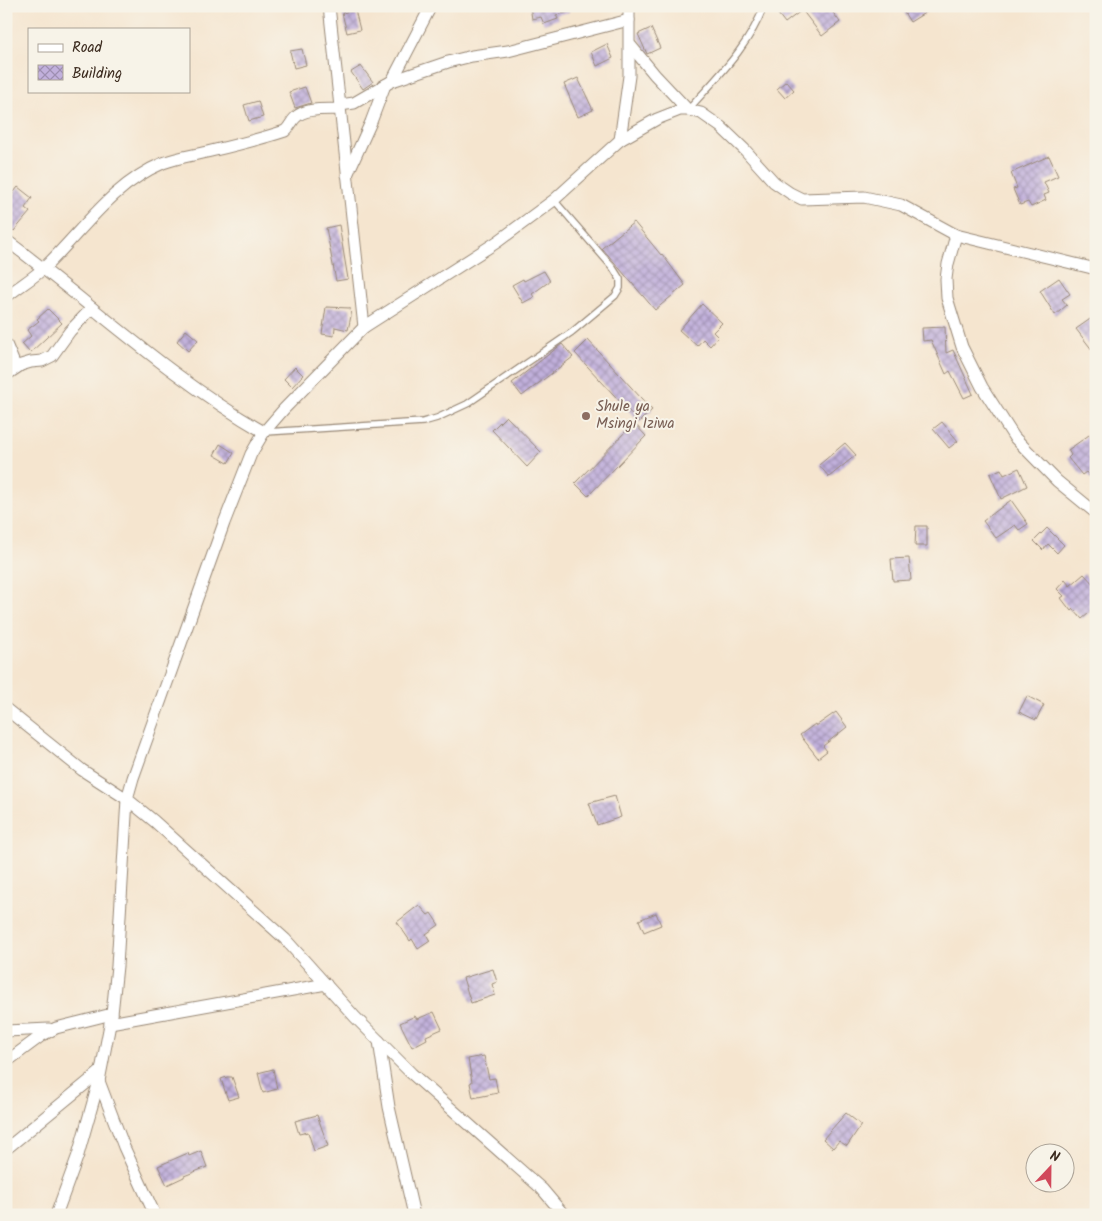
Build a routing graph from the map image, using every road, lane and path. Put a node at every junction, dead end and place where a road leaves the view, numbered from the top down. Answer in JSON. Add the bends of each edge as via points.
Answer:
{"nodes":[{"id":1,"x":329,"y":6,"type":"edge"},
{"id":2,"x":431,"y":6,"type":"edge"},
{"id":3,"x":630,"y":6,"type":"edge"},
{"id":4,"x":764,"y":6,"type":"edge"},
{"id":5,"x":629,"y":20,"type":"junction"},
{"id":6,"x":631,"y":46,"type":"junction"},
{"id":7,"x":389,"y":83,"type":"junction"},
{"id":8,"x":340,"y":107,"type":"junction"},
{"id":9,"x":688,"y":110,"type":"junction"},
{"id":10,"x":620,"y":140,"type":"junction"},
{"id":11,"x":347,"y":176,"type":"junction"},
{"id":12,"x":554,"y":200,"type":"junction"},
{"id":13,"x":956,"y":235,"type":"junction"},
{"id":14,"x":6,"y":240,"type":"edge"},
{"id":15,"x":44,"y":268,"type":"junction"},
{"id":16,"x":1096,"y":269,"type":"edge"},
{"id":17,"x":6,"y":297,"type":"edge"},
{"id":18,"x":92,"y":308,"type":"junction"},
{"id":19,"x":364,"y":327,"type":"junction"},
{"id":20,"x":6,"y":344,"type":"edge"},
{"id":21,"x":16,"y":368,"type":"junction"},
{"id":22,"x":6,"y":375,"type":"edge"},
{"id":23,"x":264,"y":432,"type":"junction"},
{"id":24,"x":1096,"y":513,"type":"edge"},
{"id":25,"x":6,"y":710,"type":"edge"},
{"id":26,"x":127,"y":799,"type":"junction"},
{"id":27,"x":326,"y":984,"type":"junction"},
{"id":28,"x":111,"y":1018,"type":"junction"},
{"id":29,"x":56,"y":1028,"type":"junction"},
{"id":30,"x":6,"y":1031,"type":"edge"},
{"id":31,"x":379,"y":1041,"type":"junction"},
{"id":32,"x":6,"y":1062,"type":"edge"},
{"id":33,"x":99,"y":1076,"type":"junction"},
{"id":34,"x":6,"y":1149,"type":"edge"},
{"id":35,"x":56,"y":1215,"type":"edge"},
{"id":36,"x":155,"y":1215,"type":"edge"},
{"id":37,"x":414,"y":1215,"type":"edge"},
{"id":38,"x":564,"y":1215,"type":"edge"}],
"edges":[{"from":1,"to":8,"type":"street"},
{"from":2,"to":7,"type":"street"},
{"from":3,"to":5,"type":"street"},
{"from":4,"to":9,"type":"lane","via":[[745,45]]},
{"from":5,"to":6,"type":"street"},
{"from":5,"to":7,"type":"street","via":[[508,51],[448,62]]},
{"from":6,"to":9,"type":"street"},
{"from":6,"to":10,"type":"street"},
{"from":7,"to":8,"type":"street","via":[[360,100]]},
{"from":7,"to":11,"type":"street"},
{"from":8,"to":11,"type":"street"},
{"from":8,"to":15,"type":"street","via":[[309,111],[294,118],[285,131],[161,164],[106,200]]},
{"from":9,"to":10,"type":"street","via":[[658,119]]},
{"from":9,"to":13,"type":"street","via":[[711,119],[774,182],[802,199],[864,197],[901,205]]},
{"from":10,"to":12,"type":"street"},
{"from":11,"to":19,"type":"street"},
{"from":12,"to":19,"type":"street","via":[[497,242]]},
{"from":12,"to":23,"type":"lane","via":[[620,279],[620,288],[615,296],[572,332],[467,404],[437,418],[423,422]]},
{"from":13,"to":16,"type":"street"},
{"from":13,"to":24,"type":"street","via":[[948,264],[947,298],[962,347],[982,388],[1014,437],[1057,481]]},
{"from":14,"to":15,"type":"street"},
{"from":15,"to":17,"type":"street"},
{"from":15,"to":18,"type":"street"},
{"from":18,"to":21,"type":"street","via":[[52,356]]},
{"from":18,"to":23,"type":"street","via":[[186,382]]},
{"from":19,"to":23,"type":"street"},
{"from":20,"to":21,"type":"street"},
{"from":21,"to":22,"type":"street"},
{"from":23,"to":26,"type":"street","via":[[251,454],[227,514]]},
{"from":25,"to":26,"type":"street","via":[[82,770]]},
{"from":26,"to":27,"type":"street","via":[[285,939]]},
{"from":26,"to":28,"type":"street"},
{"from":27,"to":28,"type":"street"},
{"from":27,"to":31,"type":"street"},
{"from":28,"to":29,"type":"street"},
{"from":28,"to":33,"type":"street"},
{"from":29,"to":30,"type":"street"},
{"from":29,"to":32,"type":"street"},
{"from":31,"to":37,"type":"street","via":[[389,1107]]},
{"from":31,"to":38,"type":"street","via":[[542,1189]]},
{"from":33,"to":34,"type":"street"},
{"from":33,"to":35,"type":"street","via":[[78,1156]]},
{"from":33,"to":36,"type":"street","via":[[124,1147]]}]}
